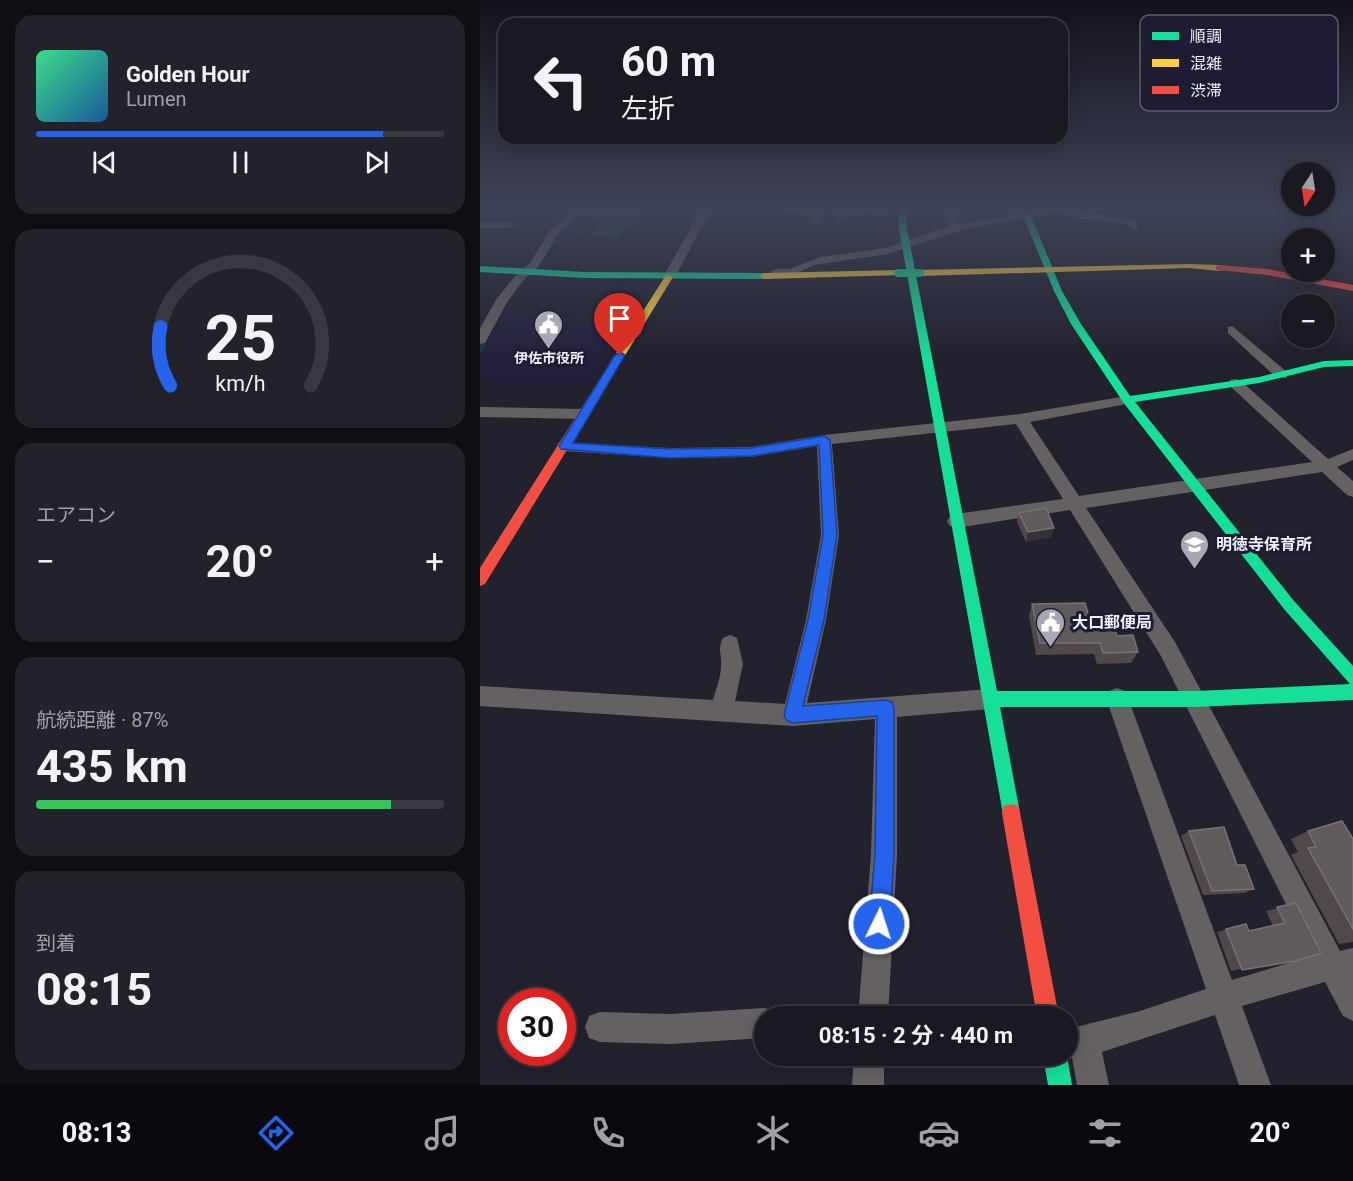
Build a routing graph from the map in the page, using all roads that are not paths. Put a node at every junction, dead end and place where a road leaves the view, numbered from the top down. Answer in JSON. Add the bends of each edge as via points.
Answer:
{"nodes":[{"id":1,"x":539,"y":257,"type":"edge"},
{"id":2,"x":680,"y":257,"type":"edge"},
{"id":3,"x":835,"y":257,"type":"edge"},
{"id":4,"x":908,"y":257,"type":"edge"},
{"id":5,"x":1045,"y":257,"type":"edge"},
{"id":6,"x":1051,"y":269,"type":"junction"},
{"id":7,"x":480,"y":270,"type":"edge"},
{"id":8,"x":894,"y":271,"type":"junction"},
{"id":9,"x":793,"y":272,"type":"junction"},
{"id":10,"x":524,"y":273,"type":"junction"},
{"id":11,"x":671,"y":274,"type":"junction"},
{"id":12,"x":1353,"y":288,"type":"edge"},
{"id":13,"x":1232,"y":330,"type":"dead end"},
{"id":14,"x":480,"y":340,"type":"edge"},
{"id":15,"x":1353,"y":363,"type":"edge"},
{"id":16,"x":1282,"y":375,"type":"junction"},
{"id":17,"x":1235,"y":383,"type":"junction"},
{"id":18,"x":1127,"y":400,"type":"junction"},
{"id":19,"x":480,"y":412,"type":"edge"},
{"id":20,"x":583,"y":414,"type":"junction"},
{"id":21,"x":1020,"y":419,"type":"junction"},
{"id":22,"x":939,"y":427,"type":"junction"},
{"id":23,"x":824,"y":440,"type":"junction"},
{"id":24,"x":565,"y":446,"type":"junction"},
{"id":25,"x":1353,"y":454,"type":"edge"},
{"id":26,"x":1325,"y":466,"type":"junction"},
{"id":27,"x":1194,"y":487,"type":"junction"},
{"id":28,"x":1353,"y":491,"type":"edge"},
{"id":29,"x":1077,"y":505,"type":"junction"},
{"id":30,"x":956,"y":521,"type":"junction"},
{"id":31,"x":480,"y":580,"type":"edge"},
{"id":32,"x":730,"y":644,"type":"dead end"},
{"id":33,"x":1353,"y":678,"type":"edge"},
{"id":34,"x":1353,"y":692,"type":"edge"},
{"id":35,"x":480,"y":696,"type":"edge"},
{"id":36,"x":1117,"y":698,"type":"junction"},
{"id":37,"x":990,"y":699,"type":"junction"},
{"id":38,"x":1197,"y":699,"type":"junction"},
{"id":39,"x":886,"y":708,"type":"junction"},
{"id":40,"x":722,"y":710,"type":"junction"},
{"id":41,"x":793,"y":715,"type":"junction"},
{"id":42,"x":1343,"y":964,"type":"edge"},
{"id":43,"x":1223,"y":997,"type":"junction"},
{"id":44,"x":874,"y":1006,"type":"edge"},
{"id":45,"x":1046,"y":1006,"type":"edge"},
{"id":46,"x":1353,"y":1006,"type":"edge"},
{"id":47,"x":754,"y":1024,"type":"edge"},
{"id":48,"x":600,"y":1026,"type":"dead end"},
{"id":49,"x":1078,"y":1041,"type":"edge"},
{"id":50,"x":1078,"y":1047,"type":"edge"},
{"id":51,"x":869,"y":1066,"type":"edge"},
{"id":52,"x":1057,"y":1066,"type":"edge"},
{"id":53,"x":868,"y":1085,"type":"edge"},
{"id":54,"x":1060,"y":1085,"type":"edge"},
{"id":55,"x":1093,"y":1085,"type":"edge"},
{"id":56,"x":1255,"y":1085,"type":"edge"}],
"edges":[{"from":1,"to":10,"type":"street"},
{"from":2,"to":11,"type":"street"},
{"from":3,"to":9,"type":"street","via":[[802,263]]},
{"from":4,"to":22,"type":"main road"},
{"from":5,"to":6,"type":"main road"},
{"from":6,"to":8,"type":"main road","bridge":true},
{"from":6,"to":12,"type":"main road","via":[[1230,267]]},
{"from":6,"to":18,"type":"main road","via":[[1076,324]]},
{"from":7,"to":10,"type":"main road"},
{"from":8,"to":9,"type":"street"},
{"from":8,"to":11,"type":"main road"},
{"from":9,"to":11,"type":"street"},
{"from":10,"to":11,"type":"main road"},
{"from":10,"to":14,"type":"street","via":[[500,303]]},
{"from":11,"to":20,"type":"main road"},
{"from":13,"to":16,"type":"street"},
{"from":15,"to":16,"type":"main road","via":[[1313,365]]},
{"from":16,"to":17,"type":"main road"},
{"from":17,"to":18,"type":"main road"},
{"from":17,"to":26,"type":"street"},
{"from":18,"to":21,"type":"street"},
{"from":18,"to":27,"type":"main road"},
{"from":19,"to":20,"type":"street"},
{"from":20,"to":24,"type":"main road"},
{"from":21,"to":22,"type":"street"},
{"from":21,"to":29,"type":"street"},
{"from":22,"to":23,"type":"street"},
{"from":22,"to":30,"type":"main road"},
{"from":23,"to":24,"type":"street","via":[[740,452],[670,453]]},
{"from":23,"to":41,"type":"street","via":[[830,535],[816,620]]},
{"from":24,"to":31,"type":"main road"},
{"from":25,"to":26,"type":"street"},
{"from":26,"to":27,"type":"street"},
{"from":26,"to":28,"type":"street"},
{"from":27,"to":29,"type":"street"},
{"from":27,"to":33,"type":"main road"},
{"from":29,"to":30,"type":"street"},
{"from":29,"to":38,"type":"street"},
{"from":30,"to":37,"type":"main road"},
{"from":32,"to":40,"type":"street","via":[[732,664]]},
{"from":34,"to":38,"type":"main road"},
{"from":35,"to":40,"type":"street"},
{"from":36,"to":37,"type":"main road"},
{"from":36,"to":38,"type":"main road"},
{"from":36,"to":43,"type":"street"},
{"from":37,"to":39,"type":"street"},
{"from":37,"to":45,"type":"main road"},
{"from":38,"to":42,"type":"street"},
{"from":39,"to":41,"type":"street"},
{"from":39,"to":44,"type":"street","via":[[884,855]]},
{"from":40,"to":41,"type":"street"},
{"from":42,"to":43,"type":"street"},
{"from":42,"to":46,"type":"street"},
{"from":43,"to":49,"type":"street"},
{"from":43,"to":56,"type":"street"},
{"from":47,"to":48,"type":"street","via":[[670,1029]]},
{"from":50,"to":55,"type":"street"},
{"from":51,"to":53,"type":"street"},
{"from":52,"to":54,"type":"main road"}]}
